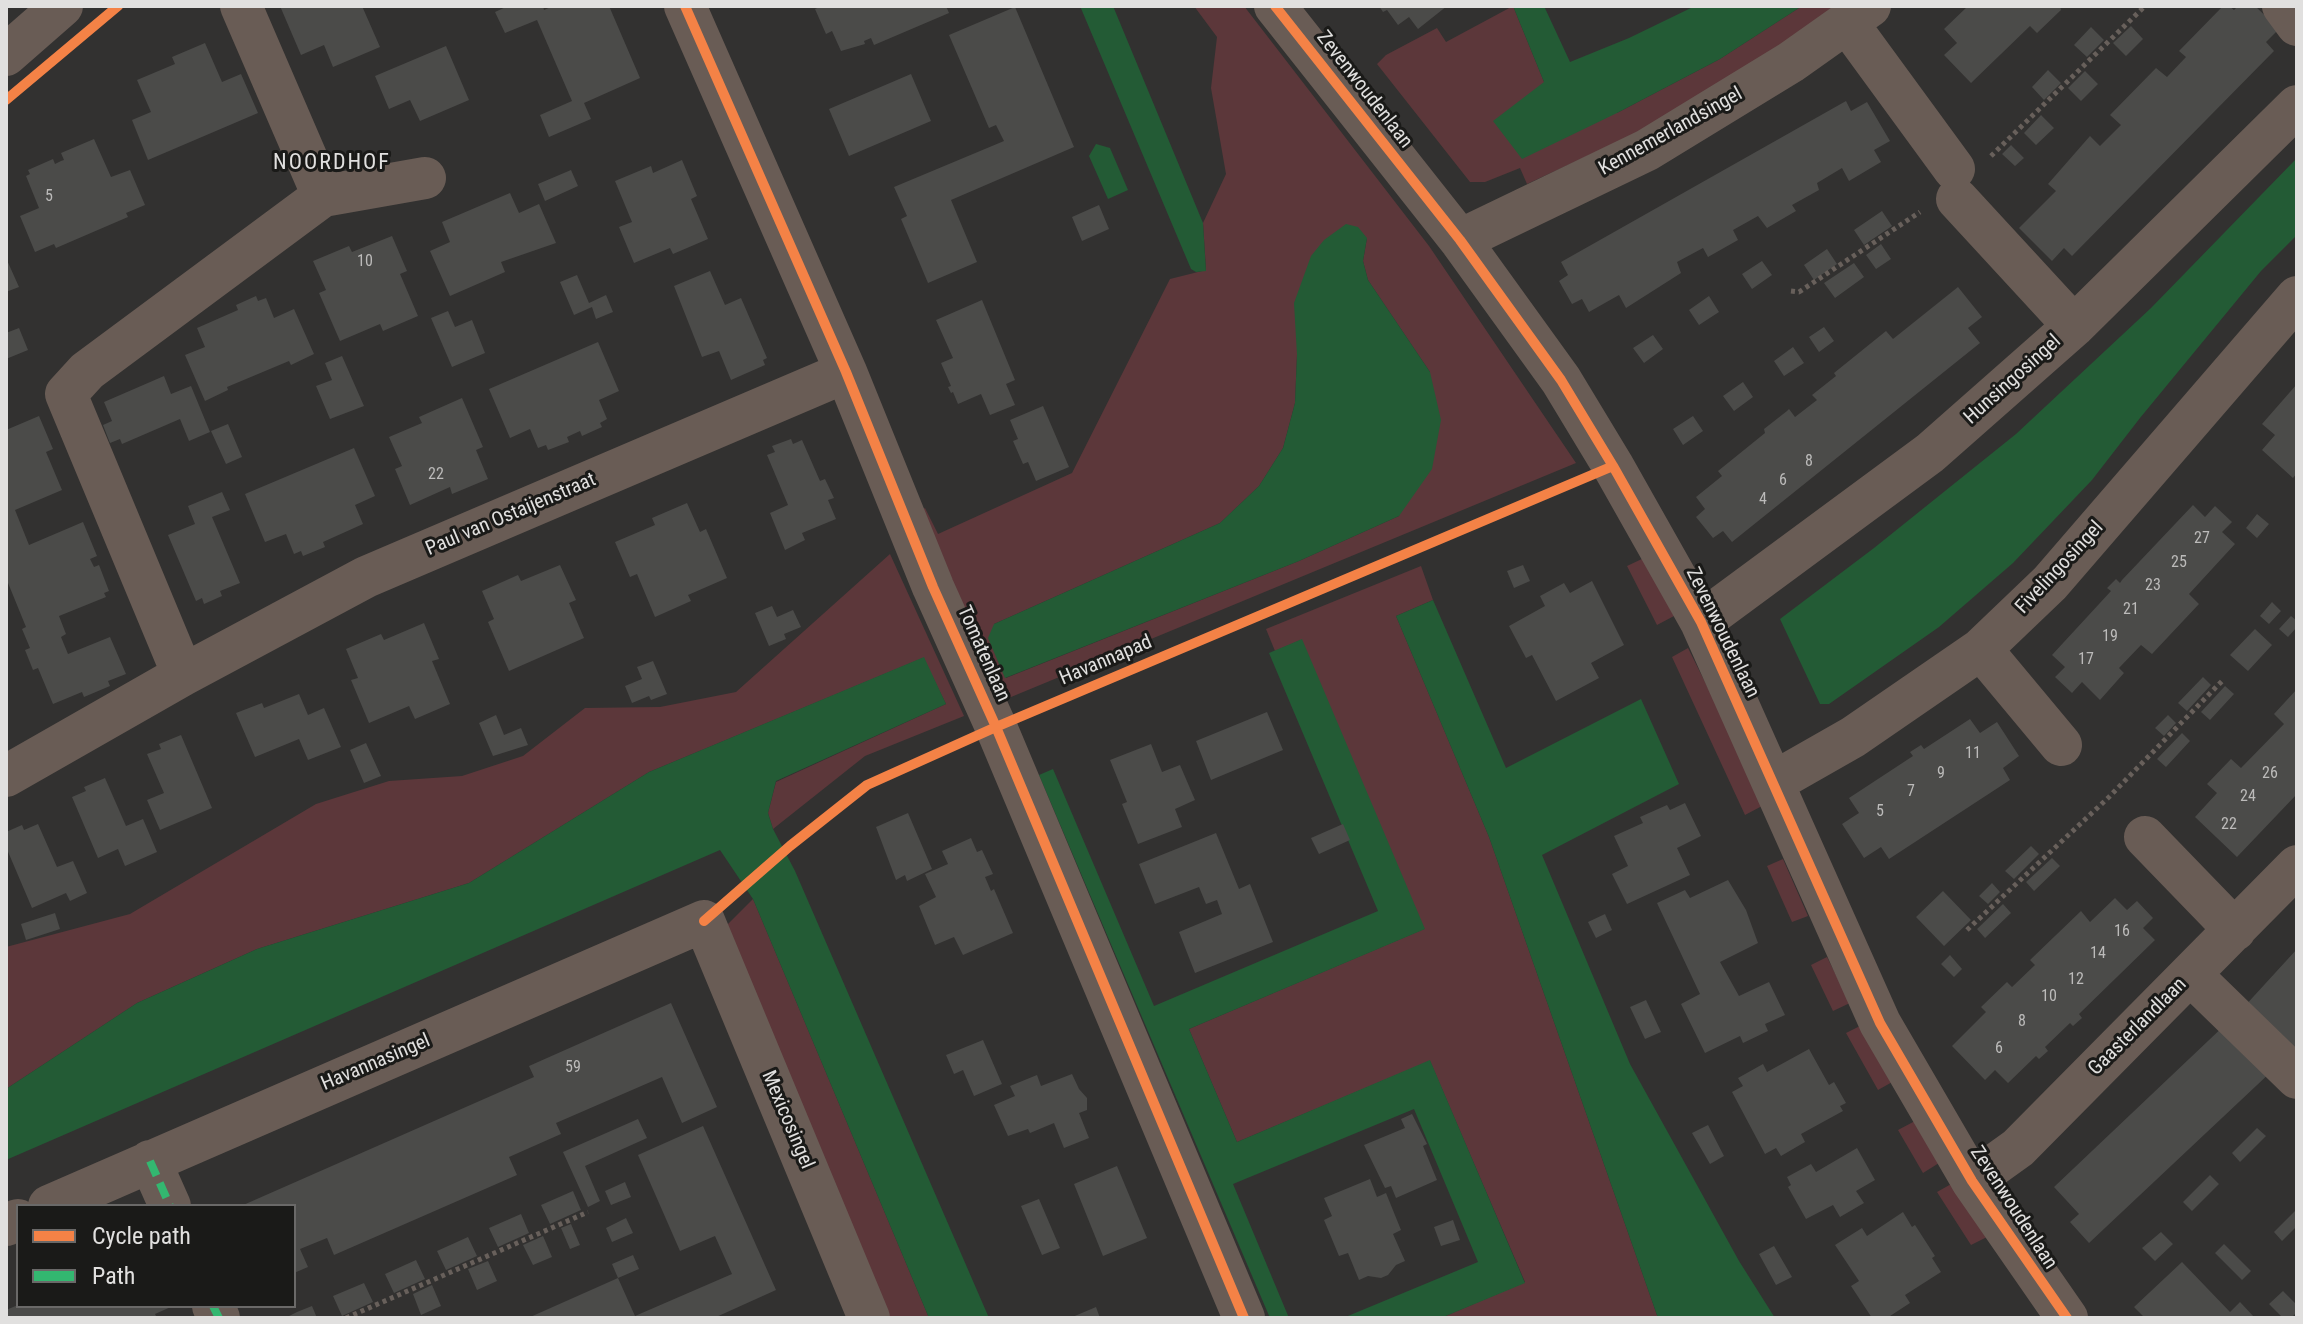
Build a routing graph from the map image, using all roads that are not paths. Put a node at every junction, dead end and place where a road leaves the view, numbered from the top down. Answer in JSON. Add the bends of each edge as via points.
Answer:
{"nodes":[{"id":1,"x":62,"y":6,"type":"edge"},
{"id":2,"x":241,"y":6,"type":"edge"},
{"id":3,"x":685,"y":6,"type":"edge"},
{"id":4,"x":1275,"y":6,"type":"edge"},
{"id":5,"x":2283,"y":6,"type":"edge"},
{"id":6,"x":1859,"y":15,"type":"edge"},
{"id":7,"x":2297,"y":25,"type":"edge"},
{"id":8,"x":6,"y":55,"type":"edge"},
{"id":9,"x":2297,"y":106,"type":"edge"},
{"id":10,"x":425,"y":178,"type":"dead end"},
{"id":11,"x":323,"y":196,"type":"junction"},
{"id":12,"x":1460,"y":240,"type":"junction"},
{"id":13,"x":2297,"y":297,"type":"edge"},
{"id":14,"x":2074,"y":326,"type":"junction"},
{"id":15,"x":846,"y":372,"type":"junction"},
{"id":16,"x":1701,"y":622,"type":"junction"},
{"id":17,"x":1981,"y":649,"type":"junction"},
{"id":18,"x":183,"y":675,"type":"junction"},
{"id":19,"x":2061,"y":745,"type":"dead end"},
{"id":20,"x":6,"y":776,"type":"edge"},
{"id":21,"x":1774,"y":782,"type":"junction"},
{"id":22,"x":2145,"y":837,"type":"dead end"},
{"id":23,"x":2297,"y":866,"type":"edge"},
{"id":24,"x":704,"y":921,"type":"joint"},
{"id":25,"x":2235,"y":930,"type":"junction"},
{"id":26,"x":2191,"y":975,"type":"junction"},
{"id":27,"x":2297,"y":1078,"type":"edge"},
{"id":28,"x":150,"y":1161,"type":"junction"},
{"id":29,"x":1972,"y":1181,"type":"junction"},
{"id":30,"x":53,"y":1204,"type":"edge"},
{"id":31,"x":169,"y":1204,"type":"edge"},
{"id":32,"x":869,"y":1318,"type":"edge"},
{"id":33,"x":1244,"y":1318,"type":"edge"},
{"id":34,"x":2067,"y":1318,"type":"edge"}],
"edges":[{"from":1,"to":8,"type":"street"},
{"from":2,"to":11,"type":"street"},
{"from":3,"to":15,"type":"street","name":"Tomatenlaan"},
{"from":4,"to":12,"type":"street","name":"Zevenwoudenlaan"},
{"from":5,"to":7,"type":"street"},
{"from":6,"to":12,"type":"street","name":"Kennemerlandsingel","via":[[1647,150]]},
{"from":6,"to":14,"type":"street","via":[[1955,184]]},
{"from":9,"to":14,"type":"street","name":"Hunsingosingel"},
{"from":10,"to":11,"type":"street"},
{"from":11,"to":18,"type":"street","via":[[87,371],[66,394]]},
{"from":12,"to":16,"type":"street","name":"Zevenwoudenlaan","via":[[1561,380]]},
{"from":13,"to":17,"type":"street","name":"Fivelingosingel","via":[[2050,583]]},
{"from":14,"to":16,"type":"street","name":"Hunsingosingel","via":[[1930,453]]},
{"from":15,"to":18,"type":"street","name":"Paul van Ostaijenstraat","via":[[366,577]]},
{"from":15,"to":33,"type":"street","name":"Tomatenlaan"},
{"from":16,"to":21,"type":"street","name":"Zevenwoudenlaan"},
{"from":17,"to":19,"type":"street"},
{"from":17,"to":21,"type":"street","name":"Fivelingosingel","via":[[1853,737]]},
{"from":18,"to":20,"type":"street","name":"Paul van Ostaijenstraat"},
{"from":21,"to":29,"type":"street","name":"Zevenwoudenlaan","via":[[1880,1023]]},
{"from":22,"to":25,"type":"street"},
{"from":23,"to":25,"type":"street","name":"Gaasterlandlaan"},
{"from":24,"to":28,"type":"street","name":"Havannasingel"},
{"from":24,"to":32,"type":"street","name":"Mexicosingel"},
{"from":25,"to":26,"type":"street","name":"Gaasterlandlaan"},
{"from":26,"to":27,"type":"street"},
{"from":26,"to":29,"type":"street","name":"Gaasterlandlaan","via":[[2018,1148]]},
{"from":28,"to":30,"type":"street","name":"Havannasingel"},
{"from":28,"to":31,"type":"street"},
{"from":29,"to":34,"type":"street","name":"Zevenwoudenlaan"}]}
